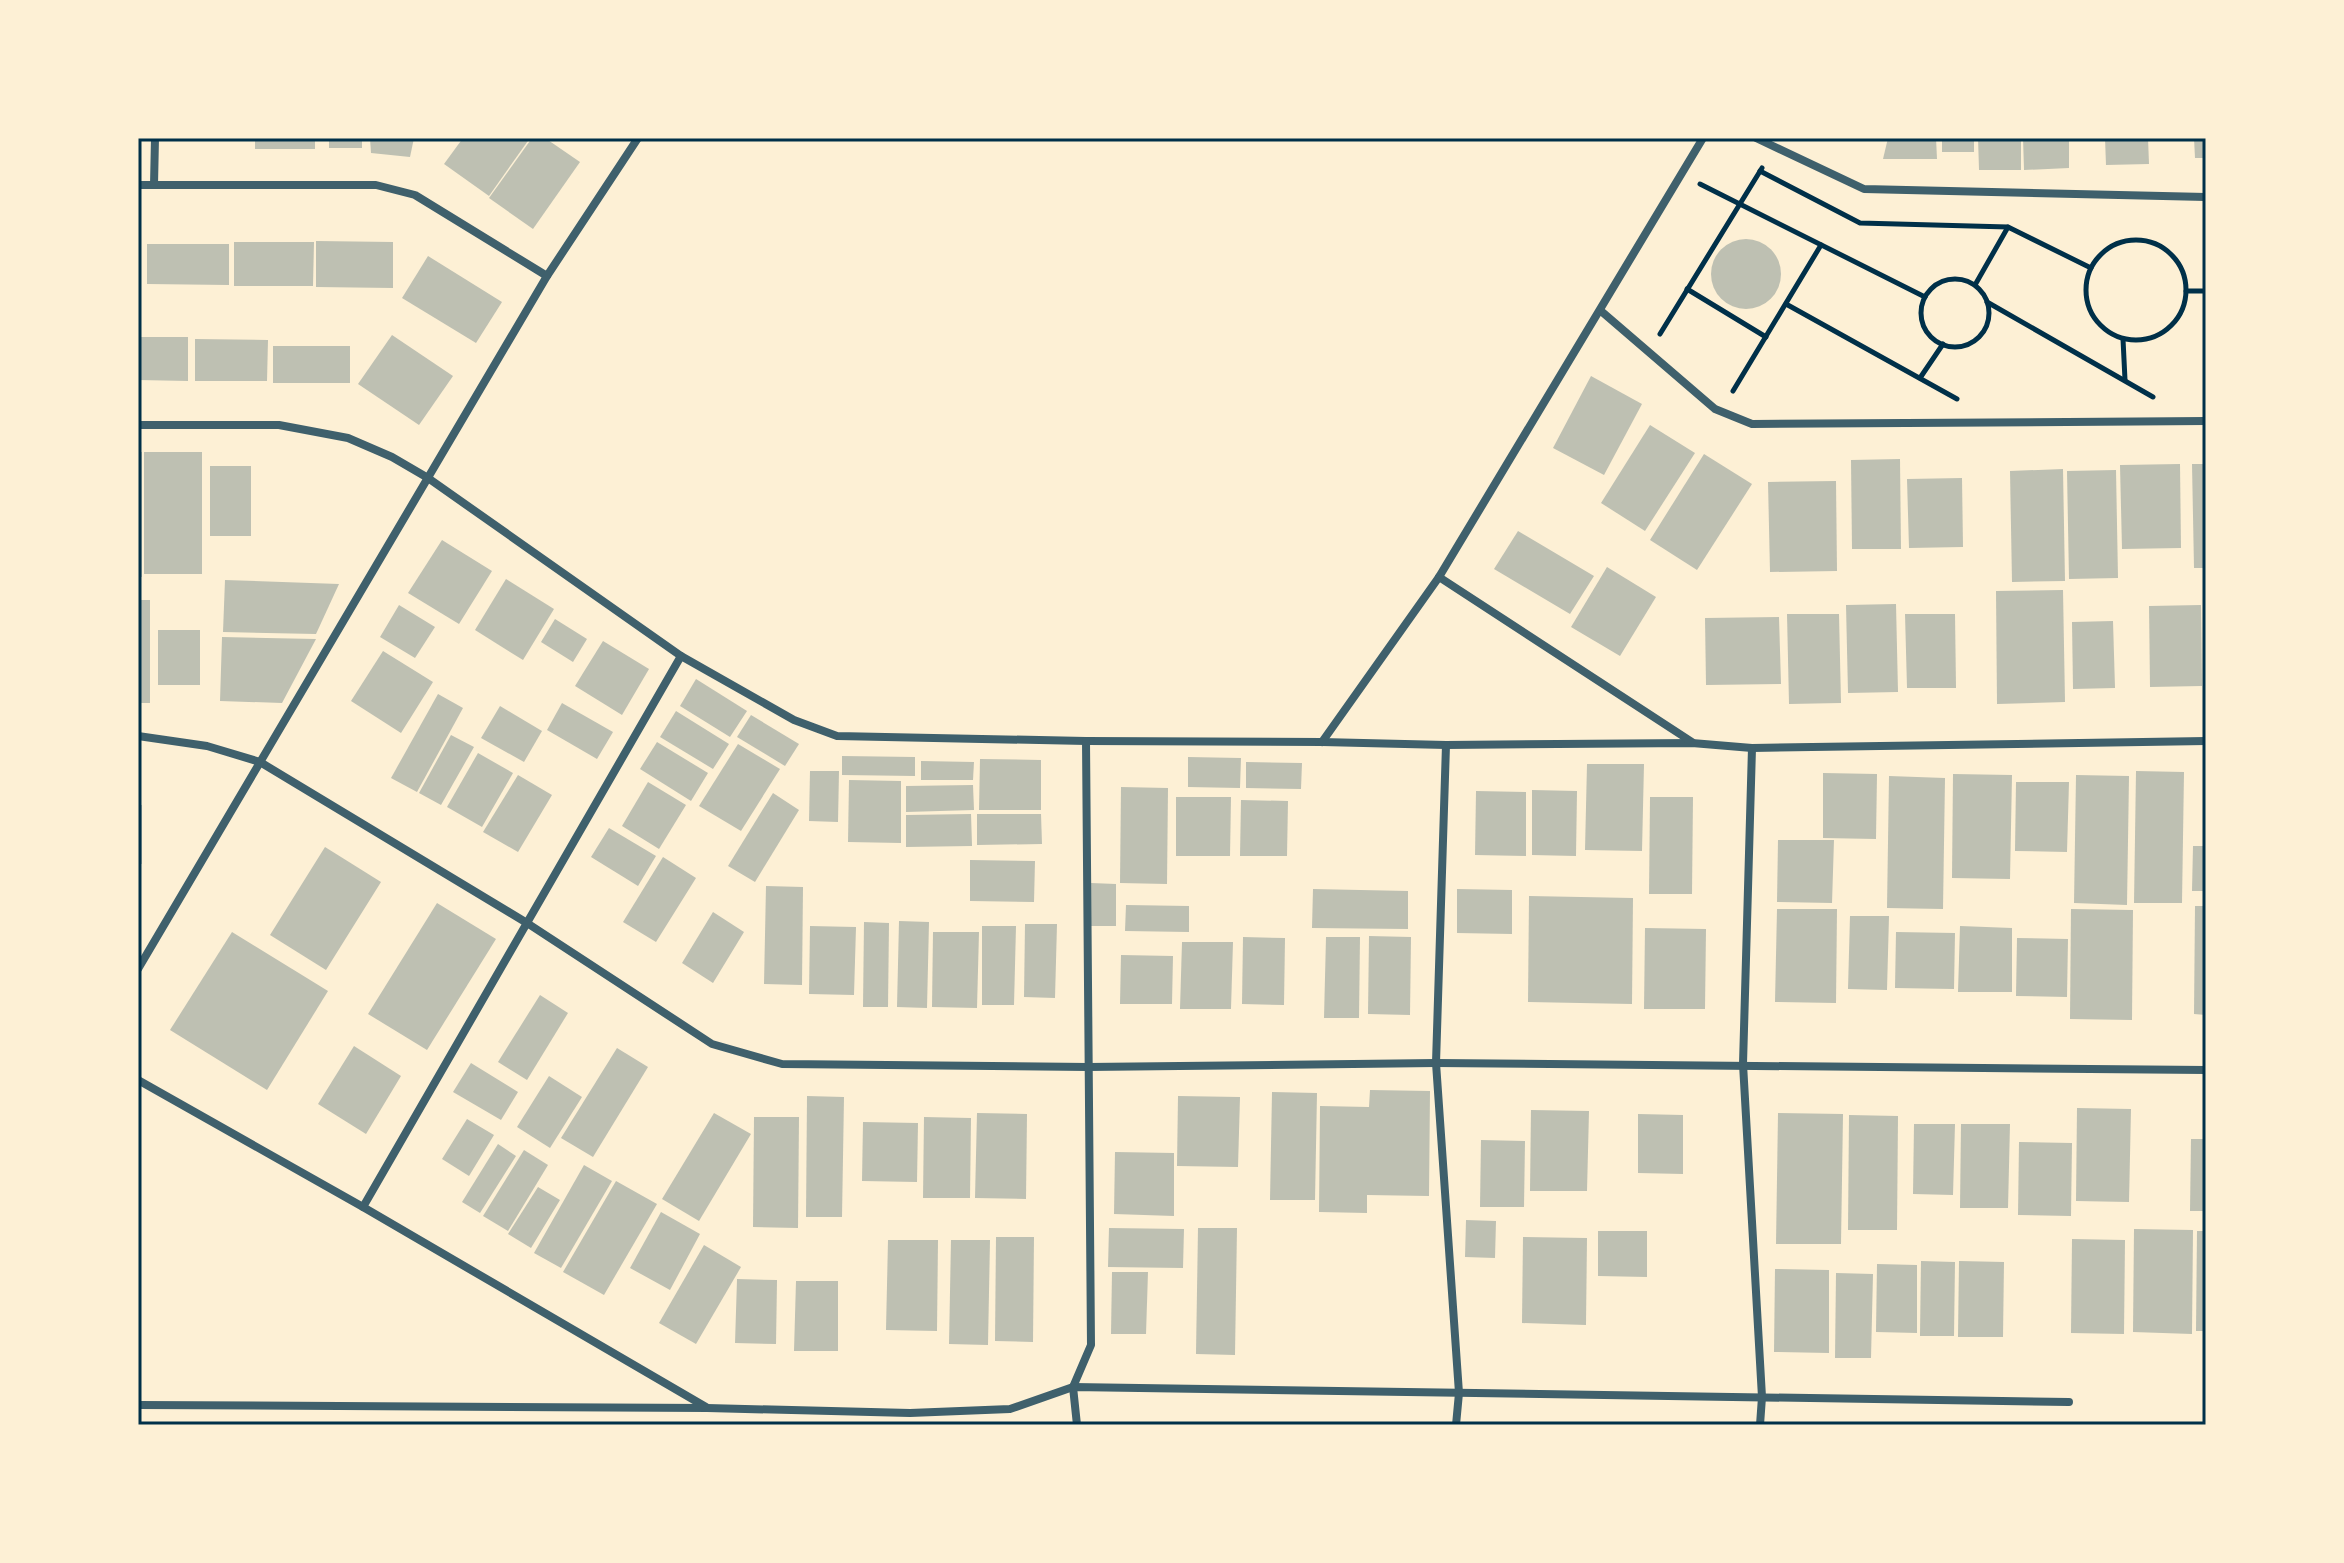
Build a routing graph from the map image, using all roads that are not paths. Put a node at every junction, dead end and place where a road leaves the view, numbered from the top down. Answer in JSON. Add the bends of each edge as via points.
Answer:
{"nodes":[{"id":1,"x":155,"y":138,"type":"edge"},
{"id":2,"x":638,"y":138,"type":"edge"},
{"id":3,"x":1703,"y":138,"type":"edge"},
{"id":4,"x":1756,"y":138,"type":"edge"},
{"id":5,"x":138,"y":185,"type":"edge"},
{"id":6,"x":154,"y":185,"type":"junction"},
{"id":7,"x":2206,"y":197,"type":"edge"},
{"id":8,"x":547,"y":276,"type":"junction"},
{"id":9,"x":1601,"y":311,"type":"junction"},
{"id":10,"x":2206,"y":421,"type":"edge"},
{"id":11,"x":138,"y":425,"type":"edge"},
{"id":12,"x":428,"y":478,"type":"junction"},
{"id":13,"x":1439,"y":577,"type":"junction"},
{"id":14,"x":681,"y":656,"type":"junction"},
{"id":15,"x":138,"y":736,"type":"edge"},
{"id":16,"x":1086,"y":741,"type":"junction"},
{"id":17,"x":2206,"y":741,"type":"edge"},
{"id":18,"x":1322,"y":742,"type":"junction"},
{"id":19,"x":1692,"y":743,"type":"junction"},
{"id":20,"x":1446,"y":745,"type":"junction"},
{"id":21,"x":1752,"y":748,"type":"junction"},
{"id":22,"x":260,"y":762,"type":"junction"},
{"id":23,"x":527,"y":923,"type":"junction"},
{"id":24,"x":138,"y":969,"type":"edge"},
{"id":25,"x":1436,"y":1063,"type":"junction"},
{"id":26,"x":1743,"y":1064,"type":"junction"},
{"id":27,"x":1088,"y":1067,"type":"junction"},
{"id":28,"x":2206,"y":1070,"type":"edge"},
{"id":29,"x":138,"y":1080,"type":"edge"},
{"id":30,"x":363,"y":1207,"type":"junction"},
{"id":31,"x":1073,"y":1387,"type":"junction"},
{"id":32,"x":1459,"y":1393,"type":"junction"},
{"id":33,"x":1762,"y":1397,"type":"junction"},
{"id":34,"x":2069,"y":1402,"type":"dead end"},
{"id":35,"x":138,"y":1405,"type":"edge"},
{"id":36,"x":707,"y":1408,"type":"junction"},
{"id":37,"x":910,"y":1413,"type":"junction"},
{"id":38,"x":906,"y":1425,"type":"edge"},
{"id":39,"x":1077,"y":1425,"type":"edge"},
{"id":40,"x":1456,"y":1425,"type":"edge"},
{"id":41,"x":1760,"y":1425,"type":"edge"}],
"edges":[{"from":1,"to":6,"type":"street"},
{"from":2,"to":8,"type":"street"},
{"from":3,"to":9,"type":"street"},
{"from":4,"to":7,"type":"street","via":[[1864,189]]},
{"from":5,"to":6,"type":"street"},
{"from":6,"to":8,"type":"street","via":[[376,185],[415,195]]},
{"from":8,"to":12,"type":"street"},
{"from":9,"to":10,"type":"street","via":[[1715,409],[1752,424]]},
{"from":9,"to":13,"type":"street"},
{"from":11,"to":12,"type":"street","via":[[279,425],[348,438]]},
{"from":12,"to":14,"type":"street"},
{"from":12,"to":22,"type":"street"},
{"from":13,"to":18,"type":"street"},
{"from":13,"to":19,"type":"street"},
{"from":14,"to":16,"type":"street","via":[[794,720],[837,736]]},
{"from":14,"to":23,"type":"street"},
{"from":15,"to":22,"type":"street","via":[[207,746]]},
{"from":16,"to":18,"type":"street"},
{"from":16,"to":27,"type":"street"},
{"from":17,"to":21,"type":"street"},
{"from":18,"to":20,"type":"street"},
{"from":19,"to":20,"type":"street"},
{"from":19,"to":21,"type":"street"},
{"from":20,"to":25,"type":"street"},
{"from":21,"to":26,"type":"street"},
{"from":22,"to":23,"type":"street"},
{"from":22,"to":24,"type":"street"},
{"from":23,"to":27,"type":"street","via":[[712,1044],[782,1064]]},
{"from":23,"to":30,"type":"street"},
{"from":25,"to":26,"type":"street"},
{"from":25,"to":27,"type":"street"},
{"from":25,"to":32,"type":"street"},
{"from":26,"to":28,"type":"street"},
{"from":26,"to":33,"type":"street"},
{"from":27,"to":31,"type":"street","via":[[1091,1345]]},
{"from":29,"to":30,"type":"street"},
{"from":30,"to":36,"type":"street"},
{"from":31,"to":32,"type":"street"},
{"from":31,"to":37,"type":"street","via":[[1010,1409]]},
{"from":31,"to":39,"type":"street"},
{"from":32,"to":33,"type":"street"},
{"from":32,"to":40,"type":"street"},
{"from":33,"to":34,"type":"street"},
{"from":33,"to":41,"type":"street"},
{"from":35,"to":36,"type":"street"},
{"from":36,"to":37,"type":"street"},
{"from":37,"to":38,"type":"street"}]}
